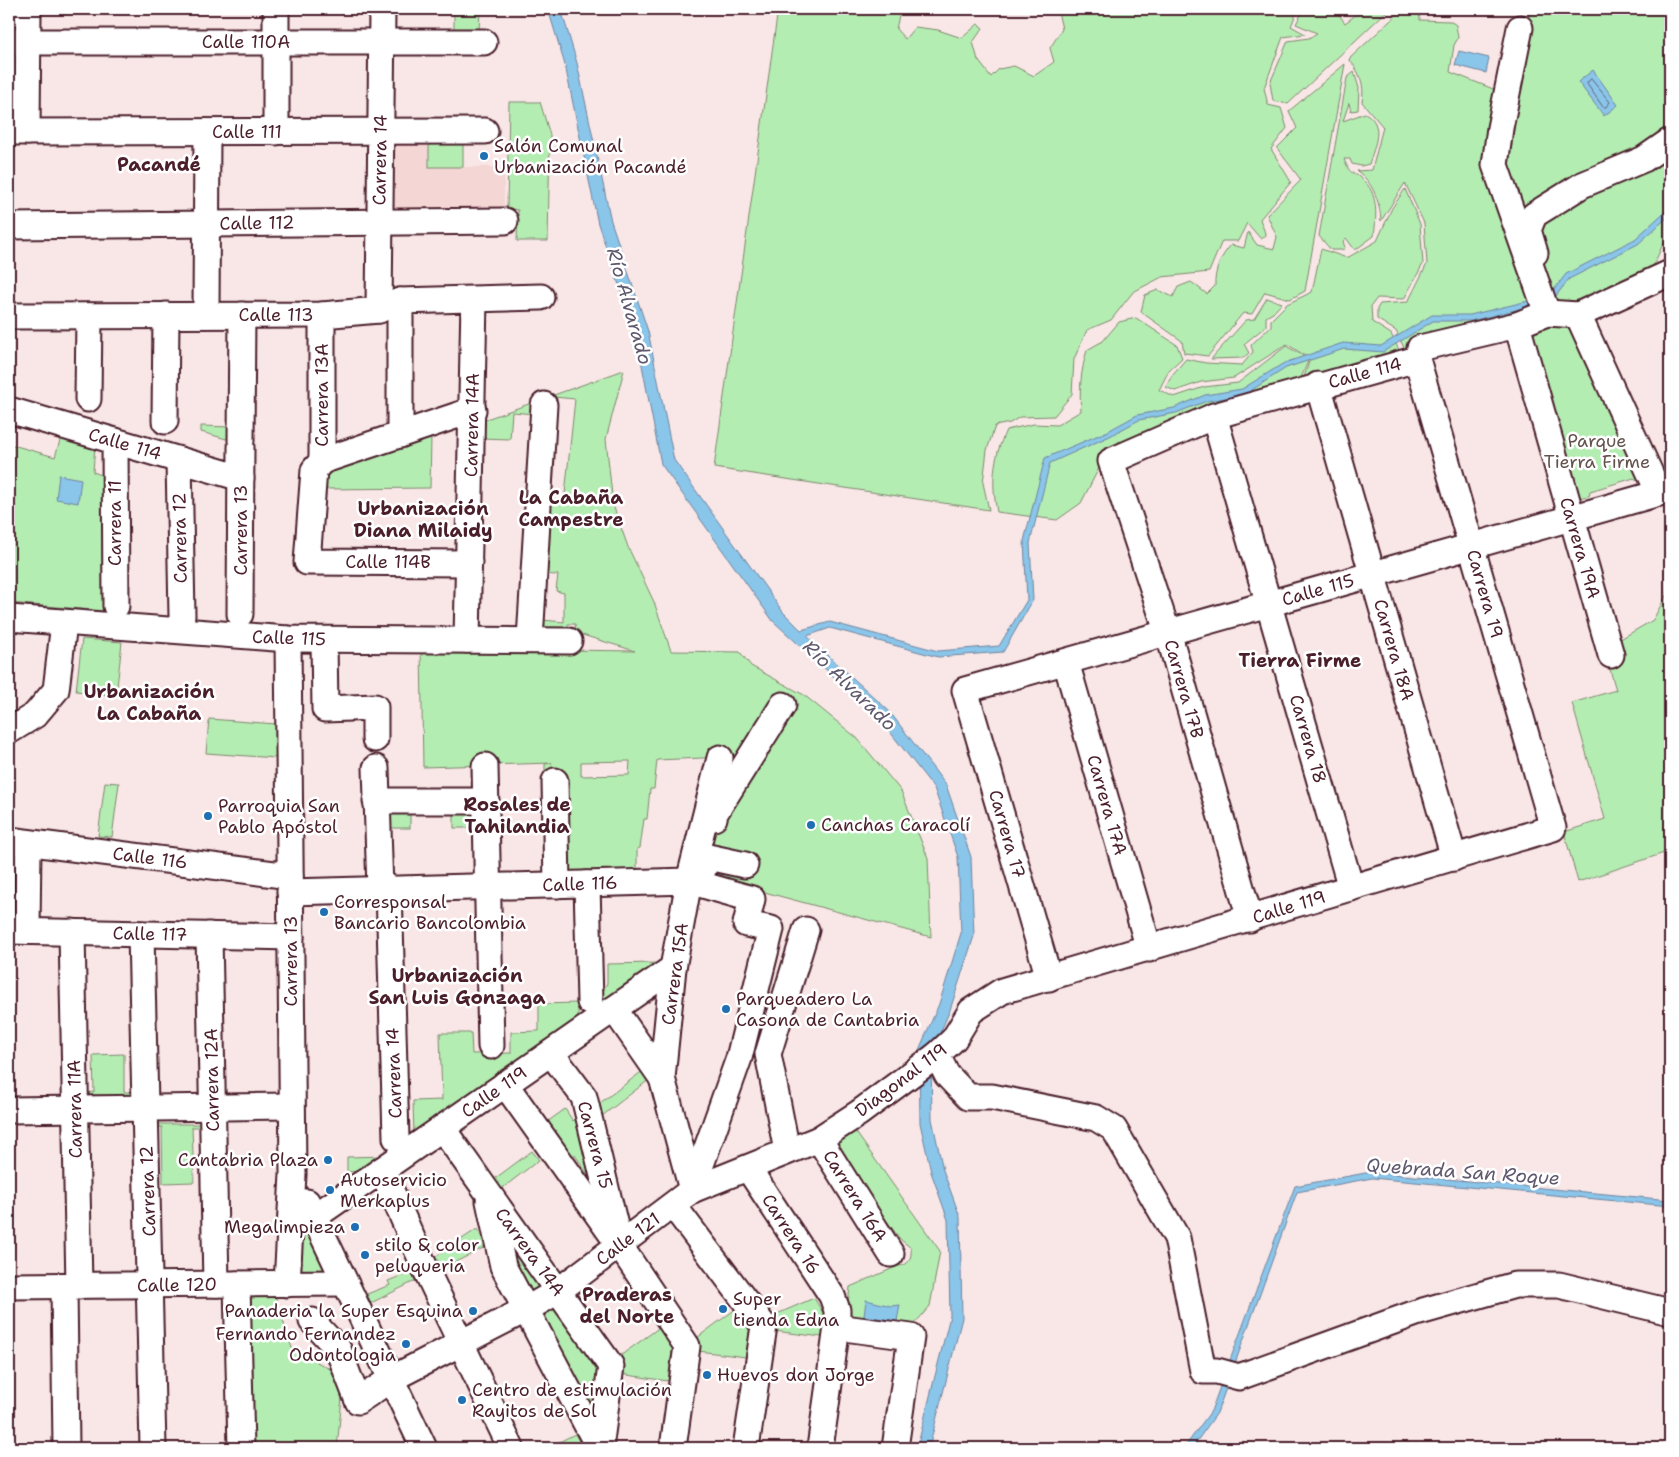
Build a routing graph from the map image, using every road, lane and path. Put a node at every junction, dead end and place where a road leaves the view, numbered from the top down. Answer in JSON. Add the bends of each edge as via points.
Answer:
{"nodes":[{"id":1,"x":28,"y":9,"type":"edge"},
{"id":2,"x":276,"y":9,"type":"edge"},
{"id":3,"x":382,"y":9,"type":"edge"},
{"id":4,"x":1520,"y":28,"type":"dead end"},
{"id":5,"x":18,"y":42,"type":"edge"},
{"id":6,"x":276,"y":42,"type":"junction"},
{"id":7,"x":381,"y":42,"type":"junction"},
{"id":8,"x":484,"y":42,"type":"dead end"},
{"id":9,"x":485,"y":131,"type":"dead end"},
{"id":10,"x":18,"y":132,"type":"edge"},
{"id":11,"x":207,"y":132,"type":"junction"},
{"id":12,"x":276,"y":132,"type":"junction"},
{"id":13,"x":380,"y":132,"type":"junction"},
{"id":14,"x":1670,"y":141,"type":"edge"},
{"id":15,"x":505,"y":221,"type":"dead end"},
{"id":16,"x":379,"y":222,"type":"junction"},
{"id":17,"x":206,"y":224,"type":"junction"},
{"id":18,"x":9,"y":226,"type":"edge"},
{"id":19,"x":1670,"y":272,"type":"edge"},
{"id":20,"x":1540,"y":289,"type":"junction"},
{"id":21,"x":541,"y":297,"type":"dead end"},
{"id":22,"x":474,"y":300,"type":"junction"},
{"id":23,"x":389,"y":306,"type":"junction"},
{"id":24,"x":1548,"y":312,"type":"junction"},
{"id":25,"x":166,"y":315,"type":"junction"},
{"id":26,"x":206,"y":315,"type":"junction"},
{"id":27,"x":242,"y":315,"type":"junction"},
{"id":28,"x":322,"y":315,"type":"junction"},
{"id":29,"x":1578,"y":315,"type":"junction"},
{"id":30,"x":9,"y":316,"type":"edge"},
{"id":31,"x":88,"y":316,"type":"junction"},
{"id":32,"x":1516,"y":325,"type":"junction"},
{"id":33,"x":1417,"y":359,"type":"junction"},
{"id":34,"x":1318,"y":385,"type":"junction"},
{"id":35,"x":88,"y":399,"type":"dead end"},
{"id":36,"x":544,"y":405,"type":"dead end"},
{"id":37,"x":9,"y":410,"type":"edge"},
{"id":38,"x":473,"y":410,"type":"junction"},
{"id":39,"x":1214,"y":416,"type":"junction"},
{"id":40,"x":165,"y":421,"type":"dead end"},
{"id":41,"x":400,"y":435,"type":"junction"},
{"id":42,"x":115,"y":441,"type":"junction"},
{"id":43,"x":179,"y":460,"type":"junction"},
{"id":44,"x":322,"y":460,"type":"junction"},
{"id":45,"x":1111,"y":461,"type":"joint"},
{"id":46,"x":241,"y":478,"type":"junction"},
{"id":47,"x":1665,"y":490,"type":"edge"},
{"id":48,"x":1571,"y":518,"type":"junction"},
{"id":49,"x":1471,"y":546,"type":"junction"},
{"id":50,"x":307,"y":562,"type":"joint"},
{"id":51,"x":469,"y":563,"type":"junction"},
{"id":52,"x":1372,"y":574,"type":"junction"},
{"id":53,"x":1268,"y":604,"type":"junction"},
{"id":54,"x":116,"y":606,"type":"dead end"},
{"id":55,"x":240,"y":614,"type":"dead end"},
{"id":56,"x":182,"y":616,"type":"dead end"},
{"id":57,"x":9,"y":618,"type":"edge"},
{"id":58,"x":64,"y":623,"type":"junction"},
{"id":59,"x":1167,"y":633,"type":"junction"},
{"id":60,"x":288,"y":639,"type":"junction"},
{"id":61,"x":324,"y":640,"type":"junction"},
{"id":62,"x":467,"y":640,"type":"junction"},
{"id":63,"x":530,"y":640,"type":"junction"},
{"id":64,"x":569,"y":641,"type":"dead end"},
{"id":65,"x":1610,"y":655,"type":"dead end"},
{"id":66,"x":1066,"y":662,"type":"junction"},
{"id":67,"x":966,"y":690,"type":"joint"},
{"id":68,"x":783,"y":705,"type":"dead end"},
{"id":69,"x":9,"y":731,"type":"edge"},
{"id":70,"x":375,"y":739,"type":"dead end"},
{"id":71,"x":720,"y":758,"type":"dead end"},
{"id":72,"x":485,"y":766,"type":"dead end"},
{"id":73,"x":376,"y":768,"type":"dead end"},
{"id":74,"x":554,"y":782,"type":"dead end"},
{"id":75,"x":376,"y":800,"type":"junction"},
{"id":76,"x":486,"y":801,"type":"junction"},
{"id":77,"x":1553,"y":828,"type":"joint"},
{"id":78,"x":18,"y":842,"type":"edge"},
{"id":79,"x":708,"y":857,"type":"junction"},
{"id":80,"x":1454,"y":858,"type":"junction"},
{"id":81,"x":745,"y":865,"type":"dead end"},
{"id":82,"x":689,"y":881,"type":"junction"},
{"id":83,"x":290,"y":884,"type":"junction"},
{"id":84,"x":586,"y":884,"type":"junction"},
{"id":85,"x":557,"y":885,"type":"junction"},
{"id":86,"x":487,"y":886,"type":"junction"},
{"id":87,"x":1351,"y":888,"type":"junction"},
{"id":88,"x":385,"y":889,"type":"junction"},
{"id":89,"x":1250,"y":919,"type":"junction"},
{"id":90,"x":806,"y":930,"type":"dead end"},
{"id":91,"x":18,"y":931,"type":"edge"},
{"id":92,"x":72,"y":932,"type":"junction"},
{"id":93,"x":141,"y":934,"type":"junction"},
{"id":94,"x":209,"y":935,"type":"junction"},
{"id":95,"x":291,"y":937,"type":"junction"},
{"id":96,"x":1149,"y":949,"type":"junction"},
{"id":97,"x":673,"y":968,"type":"junction"},
{"id":98,"x":1049,"y":978,"type":"junction"},
{"id":99,"x":1025,"y":984,"type":"joint"},
{"id":100,"x":590,"y":1002,"type":"dead end"},
{"id":101,"x":614,"y":1009,"type":"junction"},
{"id":102,"x":491,"y":1046,"type":"dead end"},
{"id":103,"x":551,"y":1053,"type":"junction"},
{"id":104,"x":935,"y":1057,"type":"junction"},
{"id":105,"x":662,"y":1078,"type":"junction"},
{"id":106,"x":505,"y":1084,"type":"junction"},
{"id":107,"x":292,"y":1106,"type":"junction"},
{"id":108,"x":212,"y":1108,"type":"junction"},
{"id":109,"x":146,"y":1109,"type":"junction"},
{"id":110,"x":9,"y":1110,"type":"edge"},
{"id":111,"x":75,"y":1110,"type":"junction"},
{"id":112,"x":442,"y":1128,"type":"junction"},
{"id":113,"x":396,"y":1138,"type":"dead end"},
{"id":114,"x":818,"y":1139,"type":"junction"},
{"id":115,"x":787,"y":1152,"type":"junction"},
{"id":116,"x":748,"y":1168,"type":"junction"},
{"id":117,"x":382,"y":1170,"type":"junction"},
{"id":118,"x":293,"y":1174,"type":"junction"},
{"id":119,"x":487,"y":1192,"type":"junction"},
{"id":120,"x":682,"y":1198,"type":"junction"},
{"id":121,"x":314,"y":1217,"type":"junction"},
{"id":122,"x":620,"y":1246,"type":"junction"},
{"id":123,"x":890,"y":1254,"type":"dead end"},
{"id":124,"x":9,"y":1270,"type":"edge"},
{"id":125,"x":345,"y":1283,"type":"junction"},
{"id":126,"x":226,"y":1284,"type":"junction"},
{"id":127,"x":287,"y":1284,"type":"junction"},
{"id":128,"x":151,"y":1285,"type":"junction"},
{"id":129,"x":9,"y":1286,"type":"edge"},
{"id":130,"x":72,"y":1286,"type":"junction"},
{"id":131,"x":558,"y":1291,"type":"junction"},
{"id":132,"x":527,"y":1309,"type":"junction"},
{"id":133,"x":1670,"y":1312,"type":"edge"},
{"id":134,"x":312,"y":1320,"type":"dead end"},
{"id":135,"x":838,"y":1327,"type":"junction"},
{"id":136,"x":461,"y":1343,"type":"junction"},
{"id":137,"x":391,"y":1379,"type":"junction"},
{"id":138,"x":66,"y":1448,"type":"edge"},
{"id":139,"x":154,"y":1448,"type":"edge"},
{"id":140,"x":242,"y":1448,"type":"edge"},
{"id":141,"x":424,"y":1448,"type":"edge"},
{"id":142,"x":511,"y":1448,"type":"edge"},
{"id":143,"x":599,"y":1448,"type":"edge"},
{"id":144,"x":673,"y":1448,"type":"edge"},
{"id":145,"x":746,"y":1448,"type":"edge"},
{"id":146,"x":820,"y":1448,"type":"edge"},
{"id":147,"x":895,"y":1448,"type":"edge"}],
"edges":[{"from":1,"to":5,"type":"street"},
{"from":2,"to":6,"type":"street"},
{"from":3,"to":7,"type":"street","name":"Carrera 14"},
{"from":4,"to":20,"type":"street","via":[[1495,164]]},
{"from":5,"to":6,"type":"street","name":"Calle 110A"},
{"from":5,"to":10,"type":"street"},
{"from":6,"to":7,"type":"street","name":"Calle 110A"},
{"from":6,"to":12,"type":"street"},
{"from":7,"to":8,"type":"street","name":"Calle 110A"},
{"from":7,"to":13,"type":"street","name":"Carrera 14"},
{"from":9,"to":13,"type":"street","name":"Calle 111"},
{"from":10,"to":11,"type":"street","name":"Calle 111"},
{"from":11,"to":12,"type":"street","name":"Calle 111"},
{"from":11,"to":17,"type":"street"},
{"from":12,"to":13,"type":"street","name":"Calle 111"},
{"from":13,"to":16,"type":"street","name":"Carrera 14"},
{"from":14,"to":20,"type":"street","via":[[1644,159],[1582,185],[1534,215],[1528,230],[1543,274]]},
{"from":15,"to":16,"type":"street","name":"Calle 112"},
{"from":16,"to":17,"type":"street","name":"Calle 112"},
{"from":16,"to":23,"type":"street","name":"Carrera 14"},
{"from":17,"to":18,"type":"street","name":"Calle 112"},
{"from":17,"to":26,"type":"street"},
{"from":19,"to":29,"type":"street"},
{"from":20,"to":24,"type":"street"},
{"from":21,"to":22,"type":"street","name":"Calle 113"},
{"from":22,"to":23,"type":"street","name":"Calle 113"},
{"from":22,"to":38,"type":"street","name":"Carrera 14A"},
{"from":23,"to":28,"type":"street","name":"Calle 113"},
{"from":23,"to":41,"type":"street","name":"Carrera 14"},
{"from":24,"to":29,"type":"street","name":"Calle 114"},
{"from":24,"to":32,"type":"street","name":"Calle 114"},
{"from":25,"to":26,"type":"street","name":"Calle 113"},
{"from":25,"to":31,"type":"street","name":"Calle 113"},
{"from":25,"to":40,"type":"street"},
{"from":26,"to":27,"type":"street","name":"Calle 113"},
{"from":27,"to":28,"type":"street","name":"Calle 113"},
{"from":27,"to":46,"type":"street","name":"Carrera 13"},
{"from":28,"to":44,"type":"street","name":"Carrera 13A"},
{"from":29,"to":47,"type":"street"},
{"from":30,"to":31,"type":"street","name":"Calle 113"},
{"from":31,"to":35,"type":"street"},
{"from":32,"to":33,"type":"street","name":"Calle 114","via":[[1420,348]]},
{"from":32,"to":48,"type":"street","name":"Carrera 19A"},
{"from":33,"to":34,"type":"street","name":"Calle 114"},
{"from":33,"to":49,"type":"street","name":"Carrera 19"},
{"from":34,"to":39,"type":"street","name":"Calle 114"},
{"from":34,"to":52,"type":"street","name":"Carrera 18A"},
{"from":36,"to":63,"type":"street"},
{"from":37,"to":42,"type":"street","name":"Calle 114"},
{"from":38,"to":41,"type":"street"},
{"from":38,"to":51,"type":"street","name":"Carrera 14A"},
{"from":39,"to":45,"type":"street","name":"Calle 114"},
{"from":39,"to":53,"type":"street","name":"Carrera 18"},
{"from":41,"to":44,"type":"street"},
{"from":42,"to":43,"type":"street","name":"Calle 114"},
{"from":42,"to":54,"type":"street","name":"Carrera 11"},
{"from":43,"to":46,"type":"street","name":"Calle 114"},
{"from":43,"to":56,"type":"street","name":"Carrera 12"},
{"from":44,"to":50,"type":"street","name":"Carrera 13A","via":[[314,470]]},
{"from":45,"to":59,"type":"street","name":"Carrera 17B"},
{"from":46,"to":55,"type":"street","name":"Carrera 13"},
{"from":47,"to":48,"type":"street","name":"Calle 115"},
{"from":48,"to":49,"type":"street","name":"Calle 115"},
{"from":48,"to":65,"type":"street","name":"Carrera 19A"},
{"from":49,"to":52,"type":"street","name":"Calle 115"},
{"from":49,"to":77,"type":"street","name":"Carrera 19"},
{"from":50,"to":51,"type":"street","name":"Calle 114B"},
{"from":51,"to":62,"type":"street","name":"Carrera 14A"},
{"from":52,"to":53,"type":"street","name":"Calle 115"},
{"from":52,"to":80,"type":"street","name":"Carrera 18A"},
{"from":53,"to":59,"type":"street","name":"Calle 115"},
{"from":53,"to":87,"type":"street","name":"Carrera 18"},
{"from":57,"to":58,"type":"street","name":"Calle 115"},
{"from":58,"to":60,"type":"street","name":"Calle 115"},
{"from":58,"to":69,"type":"street","via":[[56,690],[36,715]]},
{"from":59,"to":66,"type":"street","name":"Calle 115"},
{"from":59,"to":89,"type":"street","name":"Carrera 17B"},
{"from":60,"to":61,"type":"street","name":"Calle 115"},
{"from":60,"to":83,"type":"street","name":"Carrera 13"},
{"from":61,"to":62,"type":"street","name":"Calle 115"},
{"from":61,"to":70,"type":"street","via":[[324,709],[375,707]]},
{"from":62,"to":63,"type":"street","name":"Calle 115"},
{"from":63,"to":64,"type":"street","name":"Calle 115"},
{"from":66,"to":67,"type":"street","name":"Calle 115"},
{"from":66,"to":96,"type":"street","name":"Carrera 17A"},
{"from":67,"to":98,"type":"street","name":"Carrera 17"},
{"from":68,"to":79,"type":"street","via":[[715,812]]},
{"from":71,"to":82,"type":"street","name":"Carrera 15A"},
{"from":72,"to":76,"type":"street"},
{"from":73,"to":75,"type":"street","name":"Carrera 14"},
{"from":74,"to":85,"type":"street"},
{"from":75,"to":76,"type":"street"},
{"from":75,"to":88,"type":"street","name":"Carrera 14"},
{"from":76,"to":86,"type":"street"},
{"from":77,"to":80,"type":"street","name":"Calle 119"},
{"from":78,"to":83,"type":"street","name":"Calle 116"},
{"from":78,"to":91,"type":"street"},
{"from":79,"to":81,"type":"street"},
{"from":79,"to":82,"type":"street","via":[[701,875]]},
{"from":80,"to":87,"type":"street","name":"Calle 119"},
{"from":82,"to":84,"type":"street","name":"Calle 116"},
{"from":82,"to":97,"type":"street","name":"Carrera 15A"},
{"from":82,"to":120,"type":"street","name":"Calle 116","via":[[752,899],[746,924],[771,929],[739,1058]]},
{"from":83,"to":88,"type":"street","name":"Calle 116"},
{"from":83,"to":95,"type":"street","name":"Carrera 13"},
{"from":84,"to":85,"type":"street","name":"Calle 116"},
{"from":84,"to":100,"type":"street"},
{"from":85,"to":86,"type":"street","name":"Calle 116"},
{"from":86,"to":88,"type":"street","name":"Calle 116"},
{"from":86,"to":102,"type":"street"},
{"from":87,"to":89,"type":"street","name":"Calle 119"},
{"from":88,"to":113,"type":"street","name":"Carrera 14"},
{"from":89,"to":96,"type":"street","name":"Calle 119"},
{"from":90,"to":115,"type":"street","via":[[768,1054]]},
{"from":91,"to":92,"type":"street","name":"Calle 117"},
{"from":92,"to":93,"type":"street","name":"Calle 117"},
{"from":92,"to":111,"type":"street","name":"Carrera 11A"},
{"from":93,"to":94,"type":"street","name":"Calle 117"},
{"from":93,"to":109,"type":"street","name":"Carrera 12"},
{"from":94,"to":95,"type":"street","name":"Calle 117"},
{"from":94,"to":108,"type":"street","name":"Carrera 12A"},
{"from":95,"to":107,"type":"street","name":"Carrera 13"},
{"from":96,"to":98,"type":"street","name":"Calle 119"},
{"from":97,"to":101,"type":"street","name":"Calle 119"},
{"from":97,"to":105,"type":"street","name":"Carrera 15A"},
{"from":98,"to":99,"type":"street","name":"Calle 119"},
{"from":99,"to":104,"type":"street","name":"Diagonal 119","via":[[1002,990],[971,1011],[954,1040]]},
{"from":101,"to":103,"type":"street","name":"Calle 119"},
{"from":101,"to":105,"type":"street"},
{"from":103,"to":106,"type":"street","name":"Calle 119"},
{"from":103,"to":122,"type":"street","name":"Carrera 15","via":[[584,1097]]},
{"from":104,"to":114,"type":"street","name":"Diagonal 119"},
{"from":104,"to":133,"type":"street","via":[[947,1076],[968,1097],[992,1097],[1096,1118],[1114,1129],[1178,1238],[1203,1371],[1239,1377],[1416,1313],[1515,1285],[1559,1285]]},
{"from":105,"to":120,"type":"street","name":"Carrera 15A"},
{"from":106,"to":112,"type":"street","name":"Calle 119"},
{"from":106,"to":122,"type":"street","name":"Carrera 15"},
{"from":107,"to":108,"type":"street"},
{"from":107,"to":118,"type":"street","name":"Carrera 13"},
{"from":108,"to":109,"type":"street"},
{"from":108,"to":126,"type":"street","name":"Carrera 12A"},
{"from":109,"to":111,"type":"street"},
{"from":109,"to":128,"type":"street","name":"Carrera 12"},
{"from":110,"to":111,"type":"street"},
{"from":111,"to":130,"type":"street","name":"Carrera 11A"},
{"from":112,"to":117,"type":"street","name":"Calle 119"},
{"from":112,"to":119,"type":"street","name":"Carrera 14A"},
{"from":114,"to":115,"type":"street","name":"Calle 121"},
{"from":114,"to":123,"type":"street","name":"Carrera 16A"},
{"from":115,"to":116,"type":"street","name":"Calle 121"},
{"from":116,"to":120,"type":"street","name":"Calle 121"},
{"from":116,"to":135,"type":"street","name":"Carrera 16","via":[[832,1296]]},
{"from":117,"to":121,"type":"street","name":"Calle 119"},
{"from":117,"to":136,"type":"street"},
{"from":118,"to":121,"type":"street"},
{"from":118,"to":127,"type":"street","name":"Carrera 13"},
{"from":119,"to":131,"type":"street","name":"Carrera 14A"},
{"from":119,"to":132,"type":"street","name":"Carrera 14A","via":[[503,1266]]},
{"from":120,"to":122,"type":"street","name":"Calle 121"},
{"from":120,"to":145,"type":"street","name":"Carrera 15A","via":[[764,1326]]},
{"from":121,"to":125,"type":"street"},
{"from":122,"to":131,"type":"street","name":"Calle 121"},
{"from":122,"to":144,"type":"street","name":"Carrera 15","via":[[687,1346]]},
{"from":124,"to":129,"type":"street"},
{"from":125,"to":127,"type":"street","name":"Calle 120"},
{"from":125,"to":137,"type":"street"},
{"from":126,"to":127,"type":"street","name":"Calle 120"},
{"from":126,"to":128,"type":"street","name":"Calle 120"},
{"from":126,"to":140,"type":"street"},
{"from":128,"to":130,"type":"street","name":"Calle 120"},
{"from":128,"to":139,"type":"street","name":"Carrera 12"},
{"from":129,"to":130,"type":"street","name":"Calle 120"},
{"from":130,"to":138,"type":"street","name":"Carrera 11A"},
{"from":131,"to":132,"type":"street","name":"Calle 121"},
{"from":131,"to":143,"type":"street","name":"Carrera 14A","via":[[611,1366]]},
{"from":132,"to":136,"type":"street","name":"Calle 121"},
{"from":132,"to":143,"type":"street","name":"Carrera 14A"},
{"from":134,"to":137,"type":"street","name":"Calle 121","via":[[338,1349],[358,1401]]},
{"from":135,"to":146,"type":"street","name":"Carrera 16"},
{"from":135,"to":147,"type":"street","via":[[912,1337]]},
{"from":136,"to":137,"type":"street","name":"Calle 121"},
{"from":136,"to":142,"type":"street"},
{"from":137,"to":141,"type":"street"}]}
